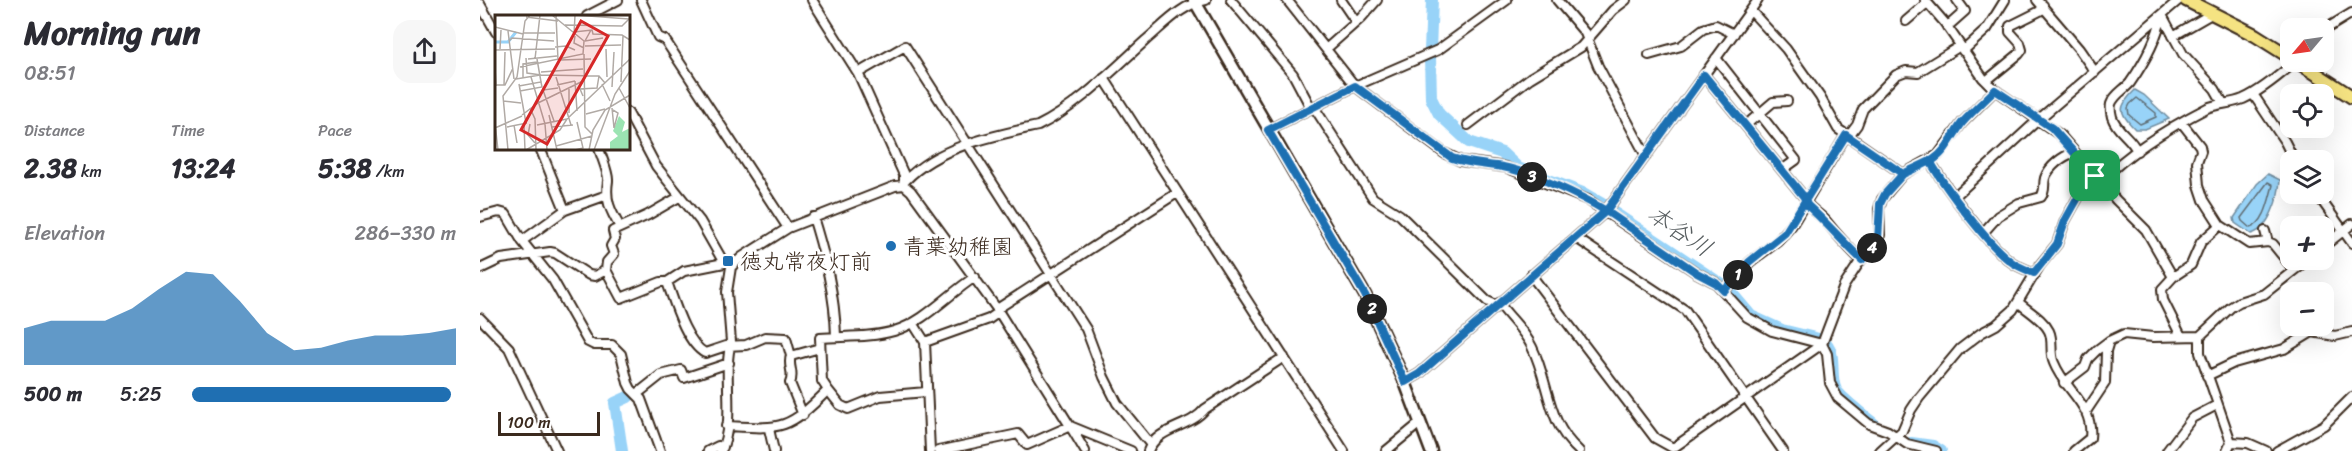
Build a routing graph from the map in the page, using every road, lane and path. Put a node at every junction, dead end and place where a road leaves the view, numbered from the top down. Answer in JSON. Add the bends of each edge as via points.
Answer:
{"nodes":[{"id":1,"x":618,"y":0,"type":"edge"},
{"id":2,"x":641,"y":0,"type":"edge"},
{"id":3,"x":812,"y":0,"type":"edge"},
{"id":4,"x":1231,"y":0,"type":"edge"},
{"id":5,"x":1287,"y":0,"type":"edge"},
{"id":6,"x":1341,"y":0,"type":"edge"},
{"id":7,"x":1377,"y":0,"type":"edge"},
{"id":8,"x":1507,"y":0,"type":"edge"},
{"id":9,"x":1557,"y":0,"type":"edge"},
{"id":10,"x":1626,"y":0,"type":"edge"},
{"id":11,"x":1758,"y":0,"type":"edge"},
{"id":12,"x":1957,"y":0,"type":"edge"},
{"id":13,"x":2005,"y":0,"type":"edge"},
{"id":14,"x":2179,"y":0,"type":"edge"},
{"id":15,"x":2186,"y":0,"type":"edge"},
{"id":16,"x":1198,"y":1,"type":"edge"},
{"id":17,"x":1926,"y":1,"type":"edge"},
{"id":18,"x":2040,"y":3,"type":"edge"},
{"id":19,"x":480,"y":4,"type":"edge"},
{"id":20,"x":1751,"y":10,"type":"junction"},
{"id":21,"x":2212,"y":13,"type":"junction"},
{"id":22,"x":2352,"y":13,"type":"edge"},
{"id":23,"x":589,"y":15,"type":"edge"},
{"id":24,"x":2162,"y":15,"type":"junction"},
{"id":25,"x":1906,"y":21,"type":"dead end"},
{"id":26,"x":1356,"y":22,"type":"junction"},
{"id":27,"x":2334,"y":24,"type":"edge"},
{"id":28,"x":1947,"y":27,"type":"junction"},
{"id":29,"x":495,"y":30,"type":"edge"},
{"id":30,"x":1734,"y":34,"type":"junction"},
{"id":31,"x":2173,"y":36,"type":"junction"},
{"id":32,"x":1588,"y":38,"type":"junction"},
{"id":33,"x":1961,"y":48,"type":"junction"},
{"id":34,"x":1326,"y":49,"type":"junction"},
{"id":35,"x":2280,"y":51,"type":"edge"},
{"id":36,"x":1649,"y":55,"type":"dead end"},
{"id":37,"x":1716,"y":58,"type":"junction"},
{"id":38,"x":2095,"y":72,"type":"junction"},
{"id":39,"x":2283,"y":72,"type":"edge"},
{"id":40,"x":2312,"y":72,"type":"edge"},
{"id":41,"x":858,"y":74,"type":"junction"},
{"id":42,"x":1704,"y":75,"type":"junction"},
{"id":43,"x":1104,"y":78,"type":"junction"},
{"id":44,"x":1986,"y":81,"type":"junction"},
{"id":45,"x":1355,"y":86,"type":"junction"},
{"id":46,"x":1995,"y":90,"type":"junction"},
{"id":47,"x":2253,"y":94,"type":"junction"},
{"id":48,"x":2352,"y":97,"type":"edge"},
{"id":49,"x":1787,"y":100,"type":"dead end"},
{"id":50,"x":2223,"y":103,"type":"junction"},
{"id":51,"x":1312,"y":107,"type":"junction"},
{"id":52,"x":1759,"y":113,"type":"junction"},
{"id":53,"x":630,"y":117,"type":"edge"},
{"id":54,"x":2039,"y":119,"type":"junction"},
{"id":55,"x":2182,"y":123,"type":"junction"},
{"id":56,"x":1468,"y":125,"type":"dead end"},
{"id":57,"x":1746,"y":125,"type":"junction"},
{"id":58,"x":1268,"y":130,"type":"junction"},
{"id":59,"x":1847,"y":136,"type":"junction"},
{"id":60,"x":968,"y":144,"type":"junction"},
{"id":61,"x":541,"y":150,"type":"edge"},
{"id":62,"x":600,"y":150,"type":"edge"},
{"id":63,"x":2289,"y":150,"type":"edge"},
{"id":64,"x":2137,"y":151,"type":"junction"},
{"id":65,"x":2075,"y":152,"type":"junction"},
{"id":66,"x":1646,"y":156,"type":"junction"},
{"id":67,"x":1930,"y":161,"type":"junction"},
{"id":68,"x":1782,"y":170,"type":"junction"},
{"id":69,"x":1903,"y":174,"type":"junction"},
{"id":70,"x":2098,"y":179,"type":"junction"},
{"id":71,"x":905,"y":182,"type":"junction"},
{"id":72,"x":1177,"y":193,"type":"junction"},
{"id":73,"x":606,"y":195,"type":"junction"},
{"id":74,"x":1954,"y":196,"type":"junction"},
{"id":75,"x":679,"y":197,"type":"junction"},
{"id":76,"x":1805,"y":201,"type":"junction"},
{"id":77,"x":2324,"y":204,"type":"edge"},
{"id":78,"x":565,"y":210,"type":"junction"},
{"id":79,"x":1606,"y":211,"type":"junction"},
{"id":80,"x":480,"y":217,"type":"edge"},
{"id":81,"x":813,"y":217,"type":"junction"},
{"id":82,"x":2352,"y":224,"type":"edge"},
{"id":83,"x":2220,"y":225,"type":"junction"},
{"id":84,"x":620,"y":227,"type":"junction"},
{"id":85,"x":788,"y":228,"type":"junction"},
{"id":86,"x":2343,"y":230,"type":"junction"},
{"id":87,"x":2265,"y":231,"type":"dead end"},
{"id":88,"x":1983,"y":233,"type":"junction"},
{"id":89,"x":1576,"y":238,"type":"junction"},
{"id":90,"x":2334,"y":238,"type":"edge"},
{"id":91,"x":522,"y":241,"type":"junction"},
{"id":92,"x":2268,"y":242,"type":"junction"},
{"id":93,"x":2352,"y":243,"type":"edge"},
{"id":94,"x":2280,"y":251,"type":"edge"},
{"id":95,"x":534,"y":256,"type":"junction"},
{"id":96,"x":1862,"y":260,"type":"junction"},
{"id":97,"x":727,"y":266,"type":"junction"},
{"id":98,"x":480,"y":269,"type":"edge"},
{"id":99,"x":606,"y":270,"type":"junction"},
{"id":100,"x":2294,"y":270,"type":"edge"},
{"id":101,"x":1051,"y":273,"type":"junction"},
{"id":102,"x":2034,"y":273,"type":"junction"},
{"id":103,"x":1531,"y":275,"type":"junction"},
{"id":104,"x":2173,"y":277,"type":"junction"},
{"id":105,"x":975,"y":278,"type":"junction"},
{"id":106,"x":667,"y":282,"type":"junction"},
{"id":107,"x":1724,"y":291,"type":"junction"},
{"id":108,"x":2018,"y":302,"type":"junction"},
{"id":109,"x":1497,"y":304,"type":"junction"},
{"id":110,"x":998,"y":310,"type":"junction"},
{"id":111,"x":480,"y":318,"type":"edge"},
{"id":112,"x":913,"y":322,"type":"junction"},
{"id":113,"x":2352,"y":332,"type":"edge"},
{"id":114,"x":836,"y":336,"type":"junction"},
{"id":115,"x":2181,"y":336,"type":"junction"},
{"id":116,"x":2200,"y":336,"type":"junction"},
{"id":117,"x":2109,"y":341,"type":"junction"},
{"id":118,"x":925,"y":342,"type":"junction"},
{"id":119,"x":1822,"y":344,"type":"junction"},
{"id":120,"x":730,"y":346,"type":"junction"},
{"id":121,"x":820,"y":348,"type":"junction"},
{"id":122,"x":791,"y":356,"type":"junction"},
{"id":123,"x":1284,"y":357,"type":"junction"},
{"id":124,"x":729,"y":363,"type":"junction"},
{"id":125,"x":2208,"y":376,"type":"junction"},
{"id":126,"x":1405,"y":382,"type":"junction"},
{"id":127,"x":2064,"y":382,"type":"junction"},
{"id":128,"x":828,"y":390,"type":"junction"},
{"id":129,"x":926,"y":392,"type":"junction"},
{"id":130,"x":638,"y":394,"type":"junction"},
{"id":131,"x":2352,"y":397,"type":"edge"},
{"id":132,"x":1746,"y":398,"type":"junction"},
{"id":133,"x":2217,"y":405,"type":"junction"},
{"id":134,"x":2087,"y":410,"type":"junction"},
{"id":135,"x":803,"y":415,"type":"junction"},
{"id":136,"x":1420,"y":423,"type":"junction"},
{"id":137,"x":726,"y":426,"type":"junction"},
{"id":138,"x":1070,"y":426,"type":"junction"},
{"id":139,"x":769,"y":429,"type":"junction"},
{"id":140,"x":1897,"y":437,"type":"junction"},
{"id":141,"x":976,"y":442,"type":"junction"},
{"id":142,"x":2231,"y":442,"type":"junction"},
{"id":143,"x":1150,"y":448,"type":"edge"},
{"id":144,"x":722,"y":449,"type":"edge"},
{"id":145,"x":557,"y":451,"type":"edge"},
{"id":146,"x":660,"y":451,"type":"edge"},
{"id":147,"x":708,"y":451,"type":"edge"},
{"id":148,"x":774,"y":451,"type":"edge"},
{"id":149,"x":930,"y":451,"type":"edge"},
{"id":150,"x":938,"y":451,"type":"edge"},
{"id":151,"x":980,"y":451,"type":"edge"},
{"id":152,"x":1085,"y":451,"type":"edge"},
{"id":153,"x":1131,"y":451,"type":"edge"},
{"id":154,"x":1344,"y":451,"type":"edge"},
{"id":155,"x":1386,"y":451,"type":"edge"},
{"id":156,"x":1431,"y":451,"type":"edge"},
{"id":157,"x":1579,"y":451,"type":"edge"},
{"id":158,"x":1784,"y":451,"type":"edge"},
{"id":159,"x":1880,"y":451,"type":"edge"},
{"id":160,"x":1936,"y":451,"type":"edge"},
{"id":161,"x":2074,"y":451,"type":"edge"},
{"id":162,"x":2167,"y":451,"type":"edge"},
{"id":163,"x":2228,"y":451,"type":"edge"},
{"id":164,"x":2266,"y":451,"type":"edge"},
{"id":165,"x":2277,"y":451,"type":"edge"}],
"edges":[{"from":1,"to":23,"type":"street"},
{"from":2,"to":85,"type":"street","via":[[658,37],[665,40]]},
{"from":3,"to":41,"type":"street"},
{"from":4,"to":51,"type":"street","via":[[1293,74]]},
{"from":5,"to":34,"type":"street"},
{"from":6,"to":26,"type":"street"},
{"from":7,"to":26,"type":"street"},
{"from":8,"to":45,"type":"street","via":[[1438,50]]},
{"from":9,"to":32,"type":"street"},
{"from":10,"to":32,"type":"street"},
{"from":11,"to":20,"type":"street"},
{"from":12,"to":28,"type":"street","via":[[1965,11]]},
{"from":13,"to":33,"type":"street","via":[[1987,29]]},
{"from":14,"to":24,"type":"street"},
{"from":15,"to":21,"type":"main road"},
{"from":16,"to":43,"type":"street"},
{"from":16,"to":58,"type":"main road"},
{"from":17,"to":25,"type":"street"},
{"from":17,"to":28,"type":"street"},
{"from":18,"to":38,"type":"street"},
{"from":18,"to":44,"type":"street","via":[[2040,10],[2010,26],[2022,50]]},
{"from":19,"to":29,"type":"street"},
{"from":20,"to":30,"type":"street"},
{"from":20,"to":59,"type":"street","via":[[1786,49]]},
{"from":21,"to":31,"type":"street"},
{"from":21,"to":35,"type":"main road"},
{"from":22,"to":27,"type":"street"},
{"from":24,"to":31,"type":"street"},
{"from":24,"to":38,"type":"street"},
{"from":24,"to":64,"type":"street","via":[[2141,65],[2111,103],[2116,127]]},
{"from":26,"to":34,"type":"street"},
{"from":28,"to":33,"type":"street"},
{"from":30,"to":36,"type":"street","via":[[1716,25],[1703,29],[1681,46]]},
{"from":30,"to":37,"type":"street"},
{"from":31,"to":50,"type":"street"},
{"from":32,"to":56,"type":"street","via":[[1581,47],[1530,78]]},
{"from":32,"to":66,"type":"street","via":[[1598,66]]},
{"from":33,"to":44,"type":"street"},
{"from":33,"to":59,"type":"street","via":[[1918,72],[1896,75],[1863,109]]},
{"from":34,"to":45,"type":"street"},
{"from":37,"to":42,"type":"street"},
{"from":37,"to":52,"type":"street"},
{"from":38,"to":54,"type":"street"},
{"from":39,"to":47,"type":"street"},
{"from":40,"to":48,"type":"main road"},
{"from":41,"to":60,"type":"street","via":[[905,46]]},
{"from":41,"to":71,"type":"street"},
{"from":42,"to":57,"type":"street"},
{"from":42,"to":66,"type":"street"},
{"from":43,"to":60,"type":"street","via":[[1038,126]]},
{"from":43,"to":72,"type":"street"},
{"from":44,"to":46,"type":"street"},
{"from":45,"to":51,"type":"street"},
{"from":45,"to":79,"type":"street","via":[[1452,158],[1505,167]]},
{"from":46,"to":54,"type":"street"},
{"from":46,"to":67,"type":"street"},
{"from":47,"to":50,"type":"street"},
{"from":47,"to":63,"type":"street"},
{"from":49,"to":52,"type":"street","via":[[1773,102]]},
{"from":50,"to":55,"type":"street"},
{"from":51,"to":58,"type":"street"},
{"from":51,"to":109,"type":"street","via":[[1373,198],[1400,215],[1487,301]]},
{"from":52,"to":57,"type":"street"},
{"from":52,"to":68,"type":"street","via":[[1796,159]]},
{"from":53,"to":75,"type":"street","via":[[648,153]]},
{"from":54,"to":65,"type":"street"},
{"from":54,"to":74,"type":"street"},
{"from":55,"to":64,"type":"street"},
{"from":55,"to":83,"type":"street","via":[[2199,146],[2199,185]]},
{"from":57,"to":68,"type":"street"},
{"from":58,"to":126,"type":"main road","via":[[1365,295]]},
{"from":59,"to":69,"type":"street"},
{"from":59,"to":76,"type":"street"},
{"from":60,"to":71,"type":"street","via":[[935,159]]},
{"from":60,"to":101,"type":"street"},
{"from":61,"to":78,"type":"street"},
{"from":62,"to":73,"type":"street","via":[[608,180]]},
{"from":64,"to":70,"type":"street"},
{"from":65,"to":70,"type":"street"},
{"from":65,"to":88,"type":"street","via":[[2049,170],[2041,197],[1998,216]]},
{"from":66,"to":79,"type":"street"},
{"from":67,"to":69,"type":"street"},
{"from":67,"to":74,"type":"street"},
{"from":68,"to":76,"type":"street"},
{"from":69,"to":96,"type":"street","via":[[1880,204],[1878,240]]},
{"from":70,"to":102,"type":"street","via":[[2080,194],[2057,244]]},
{"from":70,"to":104,"type":"street","via":[[2146,230]]},
{"from":71,"to":81,"type":"street"},
{"from":71,"to":105,"type":"street"},
{"from":72,"to":101,"type":"street"},
{"from":72,"to":123,"type":"street"},
{"from":73,"to":78,"type":"street"},
{"from":73,"to":84,"type":"street"},
{"from":74,"to":88,"type":"street"},
{"from":75,"to":84,"type":"street"},
{"from":75,"to":97,"type":"street","via":[[700,221]]},
{"from":76,"to":96,"type":"street"},
{"from":76,"to":107,"type":"street","via":[[1785,233],[1749,262]]},
{"from":77,"to":86,"type":"street"},
{"from":78,"to":91,"type":"street"},
{"from":79,"to":89,"type":"street"},
{"from":79,"to":107,"type":"street"},
{"from":80,"to":91,"type":"street","via":[[503,212]]},
{"from":81,"to":85,"type":"street"},
{"from":81,"to":114,"type":"street","via":[[835,305]]},
{"from":82,"to":86,"type":"street"},
{"from":83,"to":92,"type":"street","via":[[2249,244]]},
{"from":83,"to":104,"type":"street","via":[[2201,242],[2191,265]]},
{"from":84,"to":99,"type":"street","via":[[612,231],[614,254]]},
{"from":85,"to":97,"type":"street"},
{"from":86,"to":90,"type":"street"},
{"from":86,"to":93,"type":"street"},
{"from":87,"to":92,"type":"street"},
{"from":88,"to":102,"type":"street","via":[[2012,262]]},
{"from":89,"to":103,"type":"street"},
{"from":89,"to":132,"type":"street","via":[[1685,310]]},
{"from":91,"to":95,"type":"street"},
{"from":92,"to":94,"type":"street"},
{"from":95,"to":98,"type":"street","via":[[501,259]]},
{"from":95,"to":99,"type":"street","via":[[555,253],[592,276]]},
{"from":95,"to":130,"type":"street","via":[[588,342],[612,345],[621,354],[628,383]]},
{"from":96,"to":119,"type":"street","via":[[1844,286]]},
{"from":97,"to":106,"type":"street","via":[[684,271]]},
{"from":97,"to":120,"type":"street"},
{"from":99,"to":106,"type":"street","via":[[621,298]]},
{"from":100,"to":116,"type":"street","via":[[2264,294],[2231,307]]},
{"from":101,"to":110,"type":"street"},
{"from":101,"to":143,"type":"street","via":[[1086,328],[1117,403]]},
{"from":102,"to":108,"type":"street"},
{"from":103,"to":109,"type":"street"},
{"from":103,"to":132,"type":"street","via":[[1664,445],[1673,448]]},
{"from":104,"to":115,"type":"street","via":[[2161,294]]},
{"from":105,"to":110,"type":"street"},
{"from":105,"to":112,"type":"street"},
{"from":106,"to":120,"type":"street","via":[[682,322],[699,350],[710,353]]},
{"from":107,"to":119,"type":"street","via":[[1756,323]]},
{"from":108,"to":127,"type":"street","via":[[2050,333],[2052,361]]},
{"from":108,"to":140,"type":"street","via":[[2002,320],[1960,349],[1919,398]]},
{"from":109,"to":126,"type":"street"},
{"from":109,"to":157,"type":"street","via":[[1517,322],[1531,344],[1556,422]]},
{"from":110,"to":118,"type":"street","via":[[989,319]]},
{"from":110,"to":138,"type":"street"},
{"from":111,"to":145,"type":"street","via":[[508,348]]},
{"from":112,"to":114,"type":"street","via":[[873,335]]},
{"from":112,"to":118,"type":"street"},
{"from":113,"to":125,"type":"street","via":[[2335,336],[2312,332],[2284,350],[2234,363]]},
{"from":114,"to":121,"type":"street","via":[[820,338]]},
{"from":115,"to":116,"type":"street"},
{"from":115,"to":117,"type":"street","via":[[2130,334]]},
{"from":116,"to":125,"type":"street","via":[[2200,353]]},
{"from":117,"to":127,"type":"street","via":[[2091,355],[2085,367]]},
{"from":117,"to":134,"type":"street","via":[[2105,383]]},
{"from":118,"to":129,"type":"street"},
{"from":119,"to":132,"type":"street"},
{"from":119,"to":140,"type":"street","via":[[1830,382],[1838,398],[1869,424]]},
{"from":120,"to":122,"type":"street","via":[[786,338]]},
{"from":120,"to":124,"type":"street"},
{"from":121,"to":122,"type":"street"},
{"from":121,"to":128,"type":"street","via":[[822,381]]},
{"from":122,"to":135,"type":"street","via":[[790,383]]},
{"from":123,"to":143,"type":"street","via":[[1194,420],[1167,431]]},
{"from":123,"to":154,"type":"street"},
{"from":124,"to":130,"type":"street","via":[[684,378],[681,370],[661,375]]},
{"from":124,"to":137,"type":"street"},
{"from":125,"to":133,"type":"street"},
{"from":126,"to":136,"type":"main road"},
{"from":127,"to":134,"type":"street"},
{"from":128,"to":129,"type":"street","via":[[848,409],[880,396]]},
{"from":128,"to":135,"type":"street"},
{"from":129,"to":149,"type":"street"},
{"from":130,"to":146,"type":"street"},
{"from":131,"to":165,"type":"street","via":[[2324,425]]},
{"from":132,"to":158,"type":"street"},
{"from":133,"to":142,"type":"street"},
{"from":133,"to":162,"type":"street","via":[[2192,418]]},
{"from":134,"to":161,"type":"street","via":[[2090,438]]},
{"from":135,"to":139,"type":"street"},
{"from":136,"to":155,"type":"street"},
{"from":136,"to":156,"type":"main road"},
{"from":137,"to":139,"type":"street"},
{"from":137,"to":144,"type":"street"},
{"from":138,"to":141,"type":"street","via":[[1027,445],[1018,434]]},
{"from":138,"to":152,"type":"street"},
{"from":138,"to":153,"type":"street"},
{"from":139,"to":148,"type":"street"},
{"from":140,"to":159,"type":"street"},
{"from":140,"to":160,"type":"street","via":[[1913,446]]},
{"from":141,"to":150,"type":"street"},
{"from":141,"to":151,"type":"street"},
{"from":142,"to":163,"type":"street"},
{"from":142,"to":164,"type":"street","via":[[2248,443]]},
{"from":144,"to":147,"type":"street","via":[[718,446]]}]}
